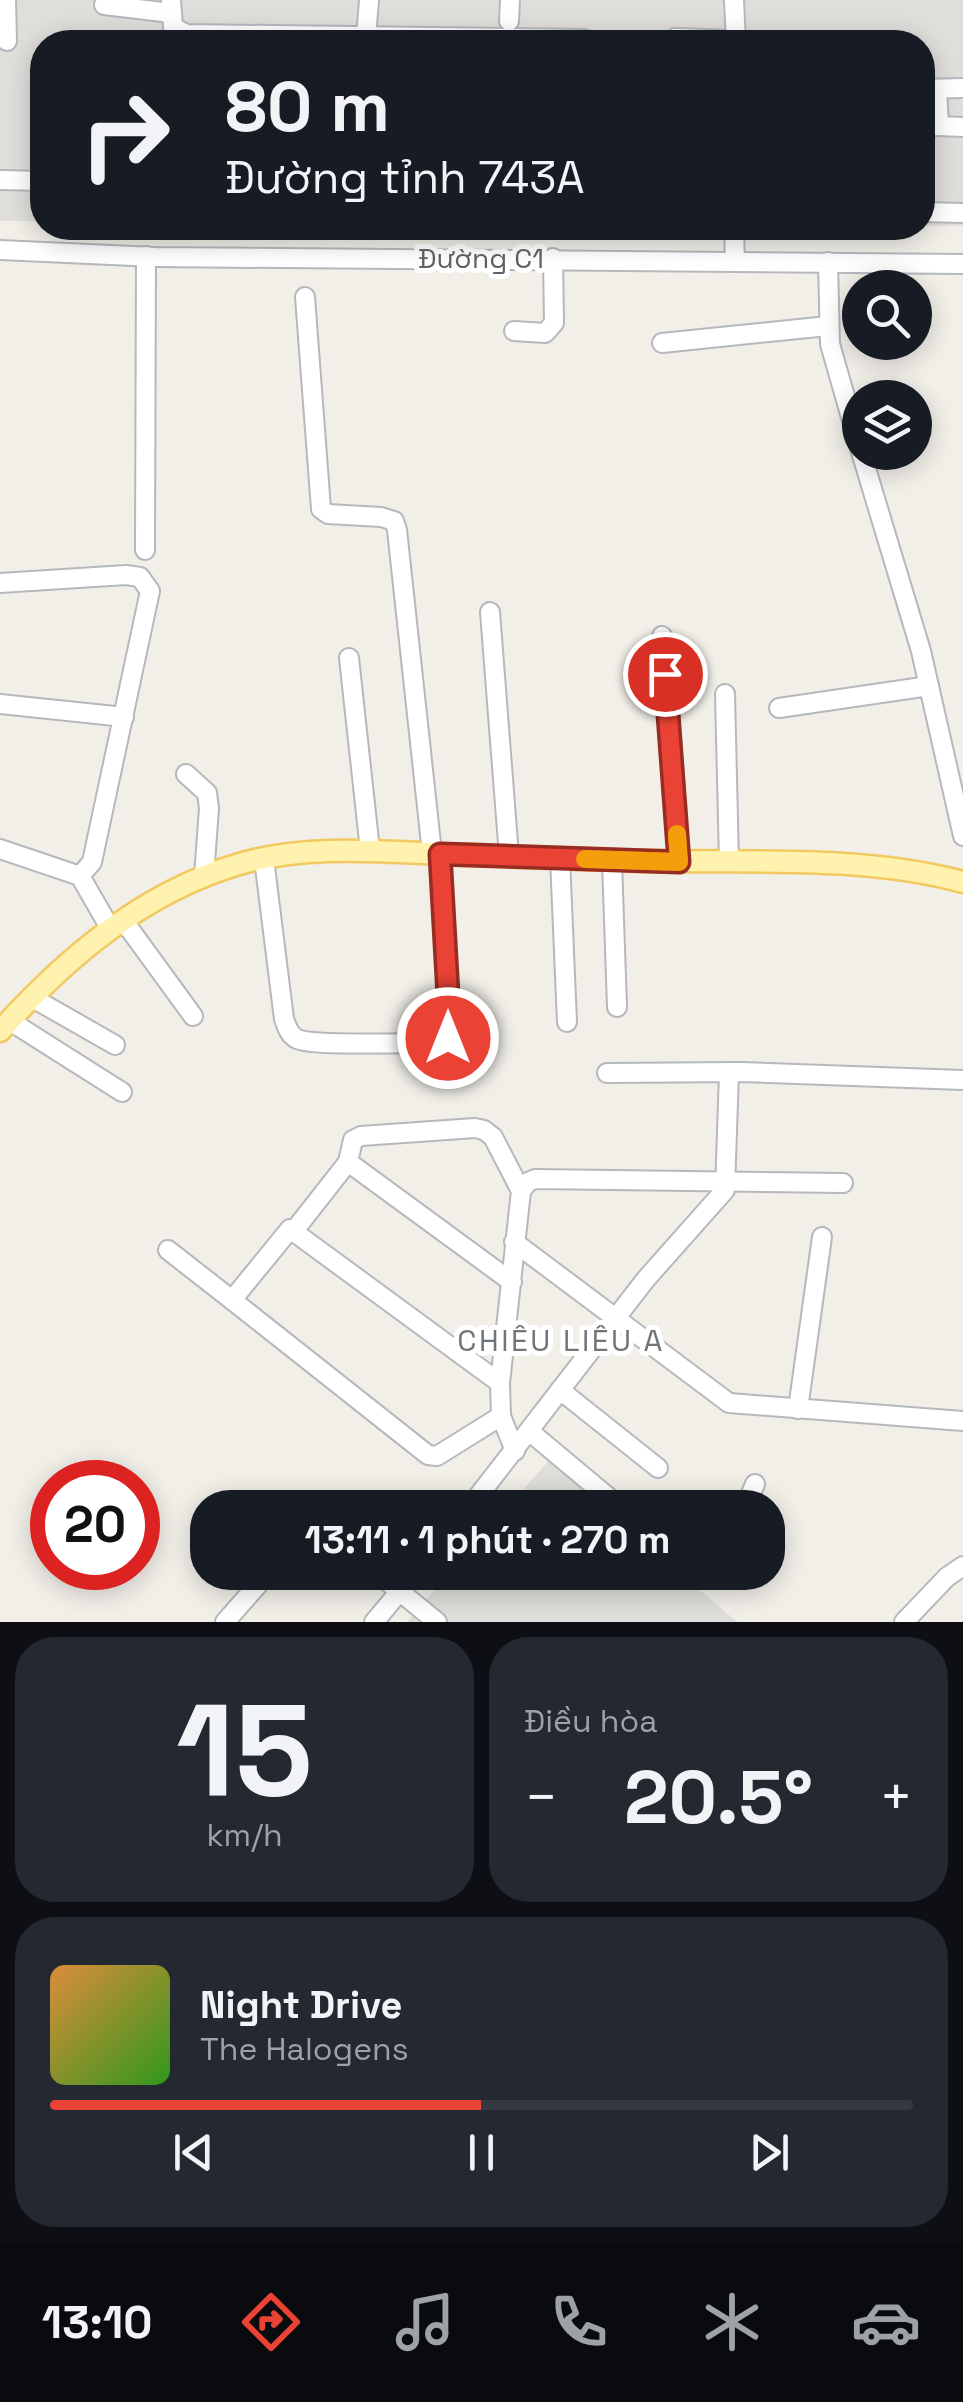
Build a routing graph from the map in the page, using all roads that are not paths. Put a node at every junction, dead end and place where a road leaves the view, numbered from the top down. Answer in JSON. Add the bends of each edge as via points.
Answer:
{"nodes":[{"id":1,"x":6,"y":0,"type":"edge"},
{"id":2,"x":369,"y":0,"type":"edge"},
{"id":3,"x":510,"y":0,"type":"edge"},
{"id":4,"x":734,"y":0,"type":"edge"},
{"id":5,"x":104,"y":5,"type":"dead end"},
{"id":6,"x":171,"y":6,"type":"edge"},
{"id":7,"x":509,"y":22,"type":"dead end"},
{"id":8,"x":179,"y":30,"type":"edge"},
{"id":9,"x":367,"y":30,"type":"edge"},
{"id":10,"x":735,"y":30,"type":"edge"},
{"id":11,"x":7,"y":41,"type":"dead end"},
{"id":12,"x":963,"y":88,"type":"edge"},
{"id":13,"x":935,"y":89,"type":"edge"},
{"id":14,"x":935,"y":126,"type":"edge"},
{"id":15,"x":963,"y":127,"type":"edge"},
{"id":16,"x":0,"y":180,"type":"edge"},
{"id":17,"x":30,"y":181,"type":"edge"},
{"id":18,"x":935,"y":212,"type":"edge"},
{"id":19,"x":963,"y":213,"type":"edge"},
{"id":20,"x":734,"y":240,"type":"edge"},
{"id":21,"x":0,"y":250,"type":"edge"},
{"id":22,"x":146,"y":256,"type":"junction"},
{"id":23,"x":554,"y":258,"type":"junction"},
{"id":24,"x":735,"y":262,"type":"junction"},
{"id":25,"x":828,"y":262,"type":"junction"},
{"id":26,"x":963,"y":264,"type":"edge"},
{"id":27,"x":306,"y":296,"type":"dead end"},
{"id":28,"x":828,"y":326,"type":"junction"},
{"id":29,"x":514,"y":331,"type":"dead end"},
{"id":30,"x":662,"y":342,"type":"dead end"},
{"id":31,"x":842,"y":388,"type":"edge"},
{"id":32,"x":867,"y":470,"type":"edge"},
{"id":33,"x":145,"y":550,"type":"dead end"},
{"id":34,"x":0,"y":583,"type":"edge"},
{"id":35,"x":490,"y":612,"type":"dead end"},
{"id":36,"x":662,"y":636,"type":"dead end"},
{"id":37,"x":350,"y":658,"type":"dead end"},
{"id":38,"x":929,"y":686,"type":"junction"},
{"id":39,"x":726,"y":694,"type":"dead end"},
{"id":40,"x":0,"y":704,"type":"edge"},
{"id":41,"x":779,"y":708,"type":"dead end"},
{"id":42,"x":124,"y":717,"type":"junction"},
{"id":43,"x":186,"y":774,"type":"dead end"},
{"id":44,"x":963,"y":836,"type":"edge"},
{"id":45,"x":0,"y":849,"type":"edge"},
{"id":46,"x":370,"y":850,"type":"junction"},
{"id":47,"x":436,"y":854,"type":"junction"},
{"id":48,"x":510,"y":856,"type":"junction"},
{"id":49,"x":560,"y":858,"type":"junction"},
{"id":50,"x":264,"y":859,"type":"junction"},
{"id":51,"x":612,"y":860,"type":"junction"},
{"id":52,"x":679,"y":862,"type":"junction"},
{"id":53,"x":729,"y":862,"type":"junction"},
{"id":54,"x":80,"y":876,"type":"junction"},
{"id":55,"x":204,"y":876,"type":"junction"},
{"id":56,"x":963,"y":882,"type":"edge"},
{"id":57,"x":116,"y":924,"type":"junction"},
{"id":58,"x":31,"y":997,"type":"junction"},
{"id":59,"x":617,"y":1007,"type":"dead end"},
{"id":60,"x":193,"y":1016,"type":"dead end"},
{"id":61,"x":567,"y":1022,"type":"dead end"},
{"id":62,"x":5,"y":1026,"type":"edge"},
{"id":63,"x":116,"y":1045,"type":"dead end"},
{"id":64,"x":729,"y":1072,"type":"junction"},
{"id":65,"x":607,"y":1073,"type":"dead end"},
{"id":66,"x":963,"y":1080,"type":"edge"},
{"id":67,"x":122,"y":1092,"type":"dead end"},
{"id":68,"x":348,"y":1162,"type":"junction"},
{"id":69,"x":726,"y":1180,"type":"junction"},
{"id":70,"x":843,"y":1183,"type":"dead end"},
{"id":71,"x":521,"y":1191,"type":"junction"},
{"id":72,"x":293,"y":1232,"type":"junction"},
{"id":73,"x":822,"y":1237,"type":"dead end"},
{"id":74,"x":514,"y":1242,"type":"junction"},
{"id":75,"x":168,"y":1250,"type":"dead end"},
{"id":76,"x":512,"y":1282,"type":"junction"},
{"id":77,"x":232,"y":1300,"type":"junction"},
{"id":78,"x":615,"y":1317,"type":"junction"},
{"id":79,"x":500,"y":1383,"type":"junction"},
{"id":80,"x":560,"y":1390,"type":"junction"},
{"id":81,"x":798,"y":1409,"type":"junction"},
{"id":82,"x":501,"y":1416,"type":"junction"},
{"id":83,"x":963,"y":1421,"type":"edge"},
{"id":84,"x":529,"y":1431,"type":"junction"},
{"id":85,"x":515,"y":1451,"type":"junction"},
{"id":86,"x":658,"y":1468,"type":"dead end"},
{"id":87,"x":755,"y":1484,"type":"dead end"},
{"id":88,"x":484,"y":1490,"type":"edge"},
{"id":89,"x":599,"y":1490,"type":"edge"},
{"id":90,"x":752,"y":1490,"type":"edge"},
{"id":91,"x":963,"y":1566,"type":"edge"},
{"id":92,"x":253,"y":1590,"type":"edge"},
{"id":93,"x":398,"y":1590,"type":"edge"},
{"id":94,"x":400,"y":1592,"type":"junction"},
{"id":95,"x":225,"y":1622,"type":"edge"},
{"id":96,"x":374,"y":1622,"type":"edge"},
{"id":97,"x":437,"y":1622,"type":"edge"},
{"id":98,"x":904,"y":1622,"type":"edge"}],
"edges":[{"from":1,"to":11,"type":"street"},
{"from":2,"to":9,"type":"street"},
{"from":3,"to":7,"type":"street"},
{"from":4,"to":10,"type":"street"},
{"from":5,"to":6,"type":"street"},
{"from":6,"to":8,"type":"street"},
{"from":12,"to":13,"type":"street"},
{"from":14,"to":15,"type":"street"},
{"from":16,"to":17,"type":"street"},
{"from":18,"to":19,"type":"street"},
{"from":20,"to":24,"type":"street"},
{"from":21,"to":22,"type":"street","name":"Đường C1"},
{"from":22,"to":23,"type":"street","name":"Đường C1"},
{"from":22,"to":33,"type":"street"},
{"from":23,"to":24,"type":"street","name":"Đường C1"},
{"from":23,"to":29,"type":"street","via":[[554,323],[545,333]]},
{"from":24,"to":25,"type":"street","name":"Đường C1"},
{"from":25,"to":26,"type":"street","name":"Đường C1"},
{"from":25,"to":28,"type":"street"},
{"from":27,"to":47,"type":"street","via":[[320,510],[381,517],[394,521],[397,530]]},
{"from":28,"to":30,"type":"street"},
{"from":28,"to":31,"type":"street"},
{"from":32,"to":38,"type":"street"},
{"from":34,"to":42,"type":"street","via":[[126,575],[147,584]]},
{"from":35,"to":48,"type":"street"},
{"from":36,"to":52,"type":"street"},
{"from":37,"to":46,"type":"street"},
{"from":38,"to":41,"type":"street"},
{"from":38,"to":44,"type":"street"},
{"from":39,"to":53,"type":"street"},
{"from":40,"to":42,"type":"street"},
{"from":42,"to":54,"type":"street","via":[[92,862]]},
{"from":43,"to":55,"type":"street","via":[[207,792]]},
{"from":45,"to":54,"type":"street"},
{"from":46,"to":47,"type":"main road"},
{"from":46,"to":50,"type":"main road"},
{"from":47,"to":48,"type":"main road"},
{"from":47,"to":50,"type":"street","via":[[450,1030],[440,1044],[326,1043],[290,1033]]},
{"from":48,"to":49,"type":"main road"},
{"from":49,"to":51,"type":"main road"},
{"from":49,"to":61,"type":"street"},
{"from":50,"to":55,"type":"main road"},
{"from":51,"to":52,"type":"main road"},
{"from":51,"to":59,"type":"street"},
{"from":52,"to":53,"type":"main road"},
{"from":53,"to":56,"type":"main road","via":[[874,867]]},
{"from":54,"to":57,"type":"street"},
{"from":55,"to":57,"type":"main road"},
{"from":57,"to":58,"type":"main road"},
{"from":57,"to":60,"type":"street"},
{"from":58,"to":62,"type":"main road"},
{"from":58,"to":63,"type":"street"},
{"from":62,"to":67,"type":"street"},
{"from":64,"to":65,"type":"street"},
{"from":64,"to":66,"type":"street"},
{"from":64,"to":69,"type":"street"},
{"from":68,"to":71,"type":"street","via":[[353,1140],[361,1136],[475,1128],[493,1137]]},
{"from":68,"to":72,"type":"street"},
{"from":68,"to":76,"type":"street"},
{"from":69,"to":70,"type":"street"},
{"from":69,"to":71,"type":"street","via":[[535,1179]]},
{"from":69,"to":78,"type":"street","via":[[722,1196]]},
{"from":71,"to":74,"type":"street"},
{"from":72,"to":77,"type":"street","via":[[288,1230]]},
{"from":72,"to":79,"type":"street"},
{"from":73,"to":81,"type":"street"},
{"from":74,"to":76,"type":"street"},
{"from":74,"to":78,"type":"street"},
{"from":75,"to":77,"type":"street"},
{"from":76,"to":79,"type":"street"},
{"from":77,"to":82,"type":"street","via":[[428,1455]]},
{"from":78,"to":80,"type":"street"},
{"from":78,"to":81,"type":"street","via":[[729,1403]]},
{"from":79,"to":82,"type":"street"},
{"from":80,"to":84,"type":"street"},
{"from":80,"to":86,"type":"street"},
{"from":81,"to":83,"type":"street"},
{"from":82,"to":85,"type":"street"},
{"from":84,"to":85,"type":"street"},
{"from":84,"to":89,"type":"street"},
{"from":85,"to":88,"type":"street"},
{"from":87,"to":90,"type":"street"},
{"from":91,"to":98,"type":"street"},
{"from":92,"to":95,"type":"street"},
{"from":93,"to":94,"type":"street"},
{"from":94,"to":96,"type":"street"},
{"from":94,"to":97,"type":"street"}]}
